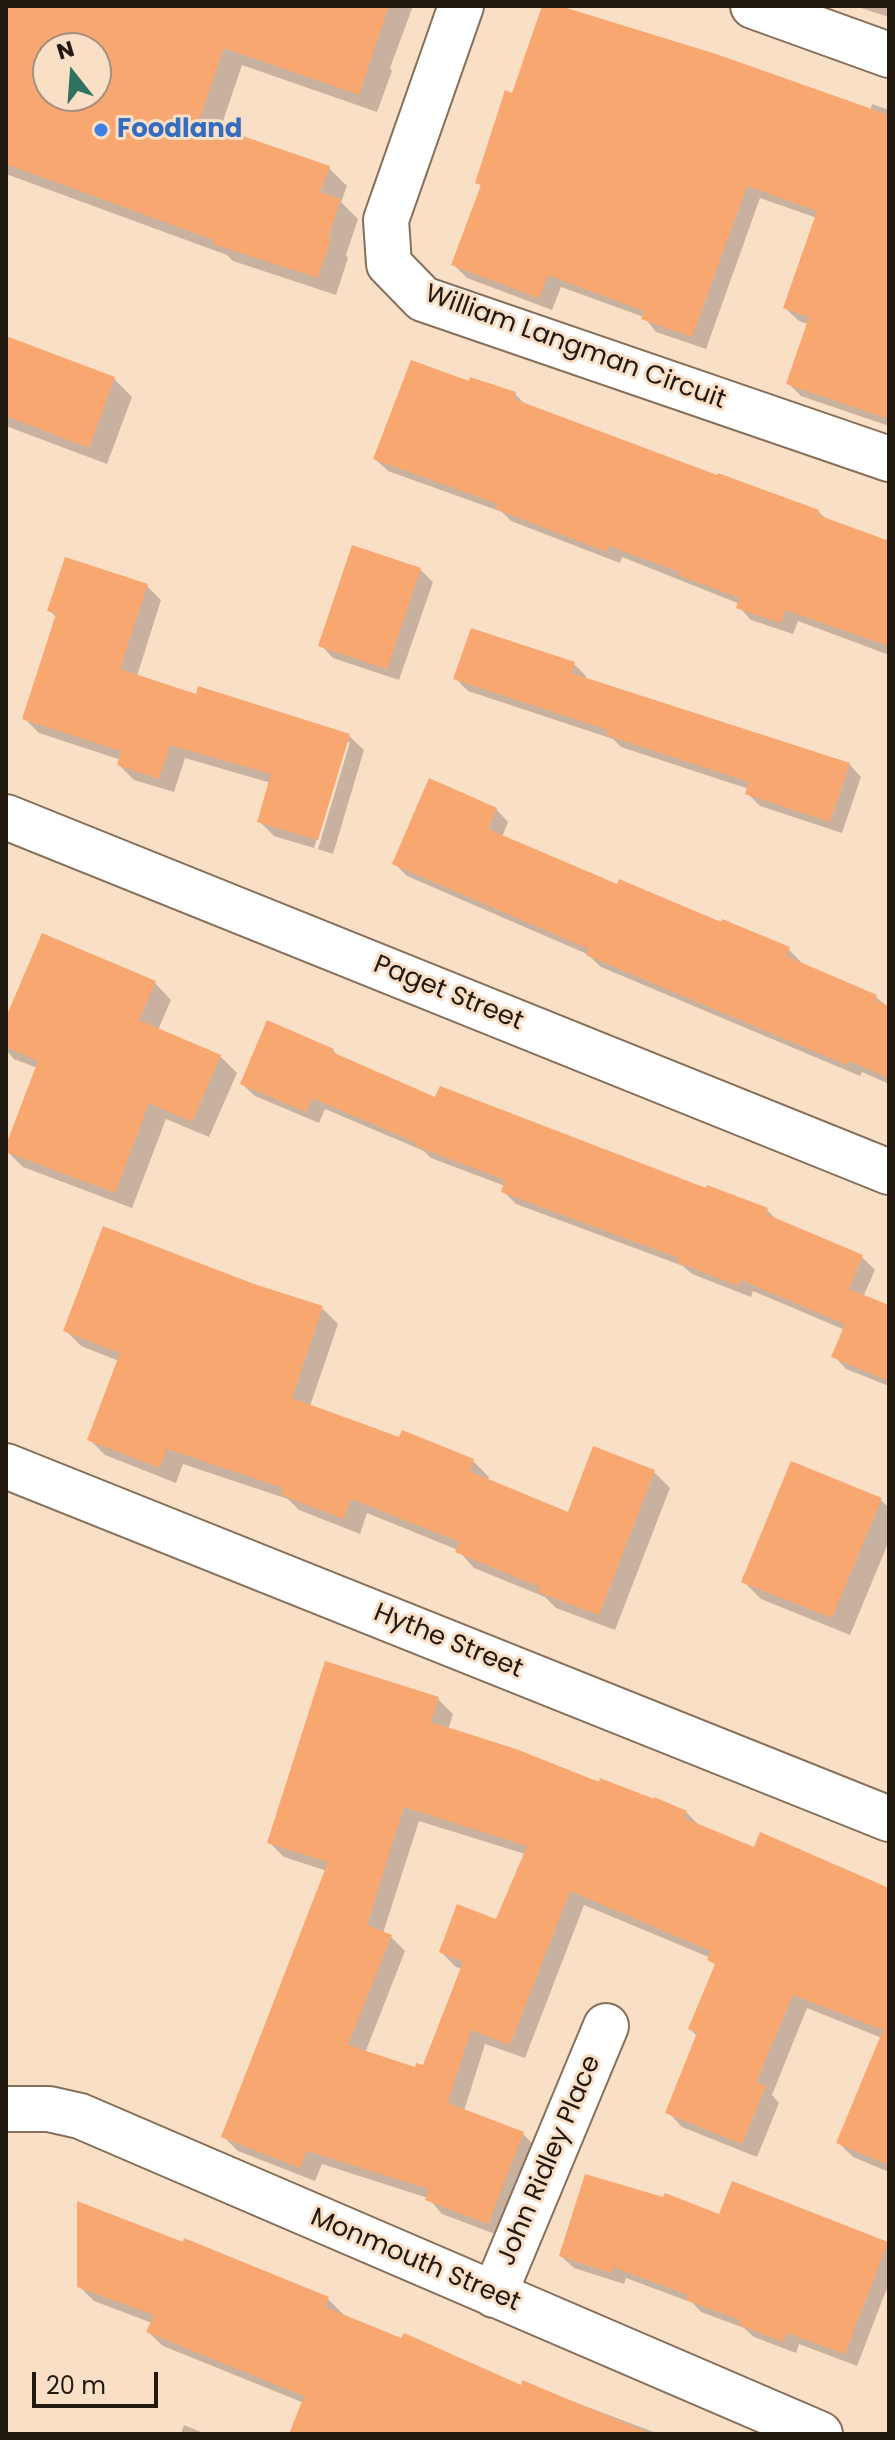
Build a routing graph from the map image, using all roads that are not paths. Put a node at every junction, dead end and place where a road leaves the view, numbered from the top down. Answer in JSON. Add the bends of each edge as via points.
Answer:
{"nodes":[{"id":1,"x":461,"y":6,"type":"edge"},
{"id":2,"x":753,"y":6,"type":"edge"},
{"id":3,"x":889,"y":55,"type":"edge"},
{"id":4,"x":889,"y":459,"type":"edge"},
{"id":5,"x":6,"y":817,"type":"edge"},
{"id":6,"x":889,"y":1172,"type":"edge"},
{"id":7,"x":6,"y":1466,"type":"edge"},
{"id":8,"x":889,"y":1819,"type":"edge"},
{"id":9,"x":606,"y":2026,"type":"dead end"},
{"id":10,"x":6,"y":2109,"type":"edge"},
{"id":11,"x":494,"y":2295,"type":"junction"},
{"id":12,"x":820,"y":2434,"type":"edge"}],
"edges":[{"from":1,"to":4,"type":"street","name":"William Langman Circuit","via":[[386,220],[389,264],[423,299]]},
{"from":2,"to":3,"type":"street"},
{"from":5,"to":6,"type":"street","name":"Paget Street"},
{"from":7,"to":8,"type":"street","name":"Hythe Street"},
{"from":9,"to":11,"type":"street","name":"John Ridley Place"},
{"from":10,"to":11,"type":"street","name":"Monmouth Street","via":[[49,2109],[80,2116]]},
{"from":11,"to":12,"type":"street","name":"Monmouth Street"}]}
